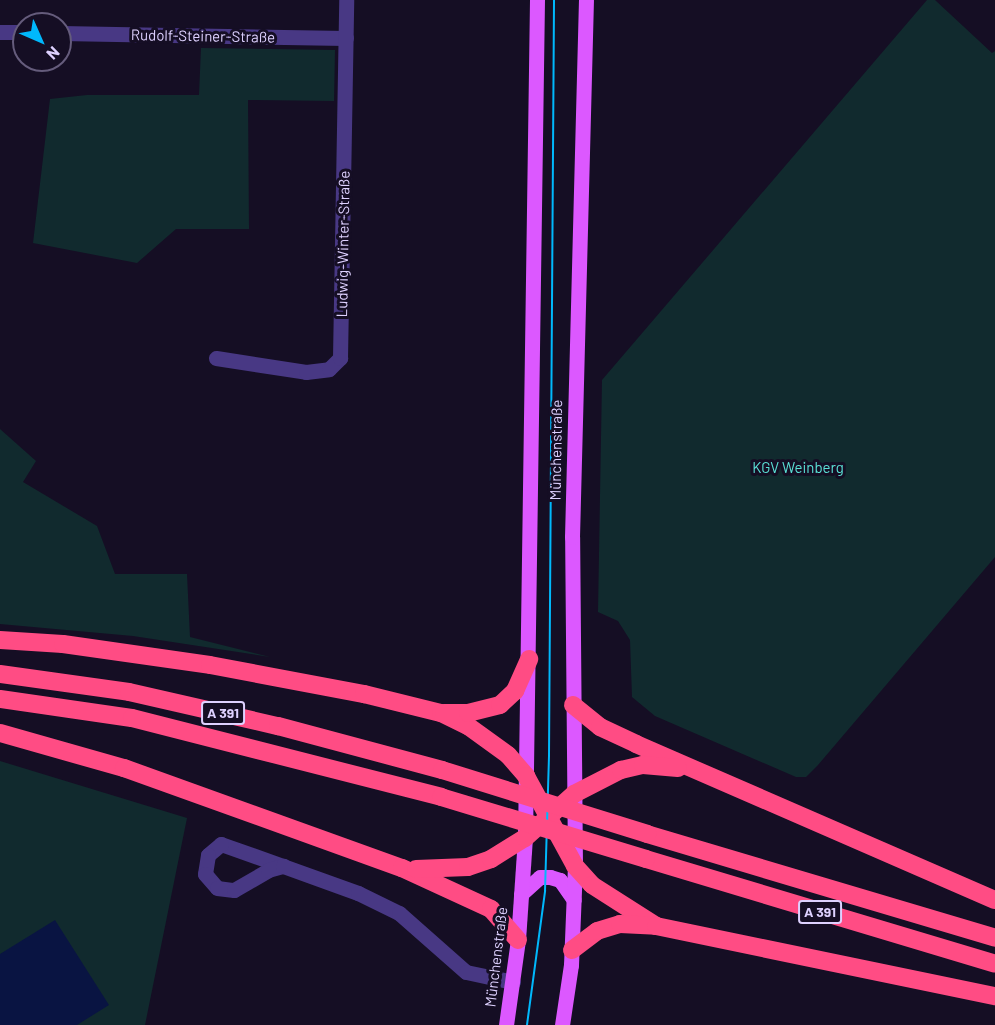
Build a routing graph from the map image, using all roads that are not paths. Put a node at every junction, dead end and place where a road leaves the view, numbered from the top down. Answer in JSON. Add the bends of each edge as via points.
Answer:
{"nodes":[{"id":1,"x":346,"y":0,"type":"edge"},
{"id":2,"x":537,"y":0,"type":"edge"},
{"id":3,"x":586,"y":0,"type":"edge"},
{"id":4,"x":72,"y":33,"type":"edge"},
{"id":5,"x":346,"y":38,"type":"junction"},
{"id":6,"x":216,"y":358,"type":"dead end"},
{"id":7,"x":0,"y":640,"type":"edge"},
{"id":8,"x":529,"y":659,"type":"junction"},
{"id":9,"x":0,"y":674,"type":"edge"},
{"id":10,"x":0,"y":699,"type":"edge"},
{"id":11,"x":573,"y":705,"type":"junction"},
{"id":12,"x":441,"y":713,"type":"junction"},
{"id":13,"x":0,"y":733,"type":"edge"},
{"id":14,"x":694,"y":770,"type":"junction"},
{"id":15,"x":526,"y":776,"type":"junction"},
{"id":16,"x":574,"y":794,"type":"junction"},
{"id":17,"x":549,"y":814,"type":"junction"},
{"id":18,"x":525,"y":838,"type":"junction"},
{"id":19,"x":283,"y":866,"type":"junction"},
{"id":20,"x":576,"y":866,"type":"junction"},
{"id":21,"x":402,"y":868,"type":"junction"},
{"id":22,"x":521,"y":894,"type":"junction"},
{"id":23,"x":574,"y":900,"type":"junction"},
{"id":24,"x":995,"y":900,"type":"edge"},
{"id":25,"x":656,"y":926,"type":"junction"},
{"id":26,"x":995,"y":938,"type":"edge"},
{"id":27,"x":518,"y":940,"type":"junction"},
{"id":28,"x":572,"y":950,"type":"junction"},
{"id":29,"x":995,"y":964,"type":"edge"},
{"id":30,"x":513,"y":982,"type":"junction"},
{"id":31,"x":995,"y":996,"type":"edge"},
{"id":32,"x":506,"y":1025,"type":"edge"},
{"id":33,"x":562,"y":1025,"type":"edge"}],
"edges":[{"from":1,"to":5,"type":"street","name":"Ludwig-Winter-Straße"},
{"from":2,"to":8,"type":"main road","name":"Münchenstraße"},
{"from":3,"to":11,"type":"main road","name":"Münchenstraße","via":[[577,232]]},
{"from":4,"to":5,"type":"street","name":"Rudolf-Steiner-Straße"},
{"from":5,"to":6,"type":"street","name":"Ludwig-Winter-Straße","via":[[340,358],[329,369],[306,372]]},
{"from":7,"to":12,"type":"highway","via":[[63,644],[210,665]]},
{"from":8,"to":12,"type":"highway","via":[[515,691],[500,705],[468,713]]},
{"from":8,"to":15,"type":"main road","name":"Münchenstraße"},
{"from":9,"to":26,"type":"highway","number":"A 391","bridge":true,"via":[[129,692],[278,726],[442,770]]},
{"from":10,"to":29,"type":"highway","number":"A 391","bridge":true,"via":[[132,718],[441,797]]},
{"from":11,"to":14,"type":"highway","via":[[600,727]]},
{"from":11,"to":16,"type":"main road","name":"Münchenstraße"},
{"from":12,"to":15,"type":"highway","via":[[496,744]]},
{"from":13,"to":21,"type":"highway","via":[[124,768]]},
{"from":14,"to":16,"type":"highway","via":[[643,765],[595,780]]},
{"from":14,"to":24,"type":"highway"},
{"from":15,"to":17,"type":"highway"},
{"from":15,"to":18,"type":"main road","name":"Münchenstraße"},
{"from":16,"to":17,"type":"highway"},
{"from":16,"to":20,"type":"main road","name":"Münchenstraße"},
{"from":17,"to":18,"type":"highway"},
{"from":17,"to":20,"type":"highway"},
{"from":18,"to":21,"type":"highway","via":[[468,867]]},
{"from":18,"to":22,"type":"main road","name":"Münchenstraße"},
{"from":19,"to":19,"type":"street","via":[[268,870],[234,891],[218,888],[205,874],[208,855],[221,844]]},
{"from":19,"to":30,"type":"street","via":[[358,893],[399,913],[466,972]]},
{"from":20,"to":23,"type":"main road","name":"Münchenstraße"},
{"from":20,"to":25,"type":"highway","via":[[592,885]]},
{"from":21,"to":27,"type":"highway","via":[[491,909]]},
{"from":22,"to":23,"type":"main road","name":"Münchenstraße","via":[[540,877],[550,877],[560,880]]},
{"from":22,"to":27,"type":"main road","name":"Münchenstraße"},
{"from":23,"to":28,"type":"main road","name":"Münchenstraße"},
{"from":25,"to":28,"type":"highway","via":[[620,924],[597,932]]},
{"from":25,"to":31,"type":"highway"},
{"from":27,"to":30,"type":"main road","name":"Münchenstraße"},
{"from":28,"to":33,"type":"main road","name":"Münchenstraße"},
{"from":30,"to":32,"type":"main road","name":"Münchenstraße"}]}
